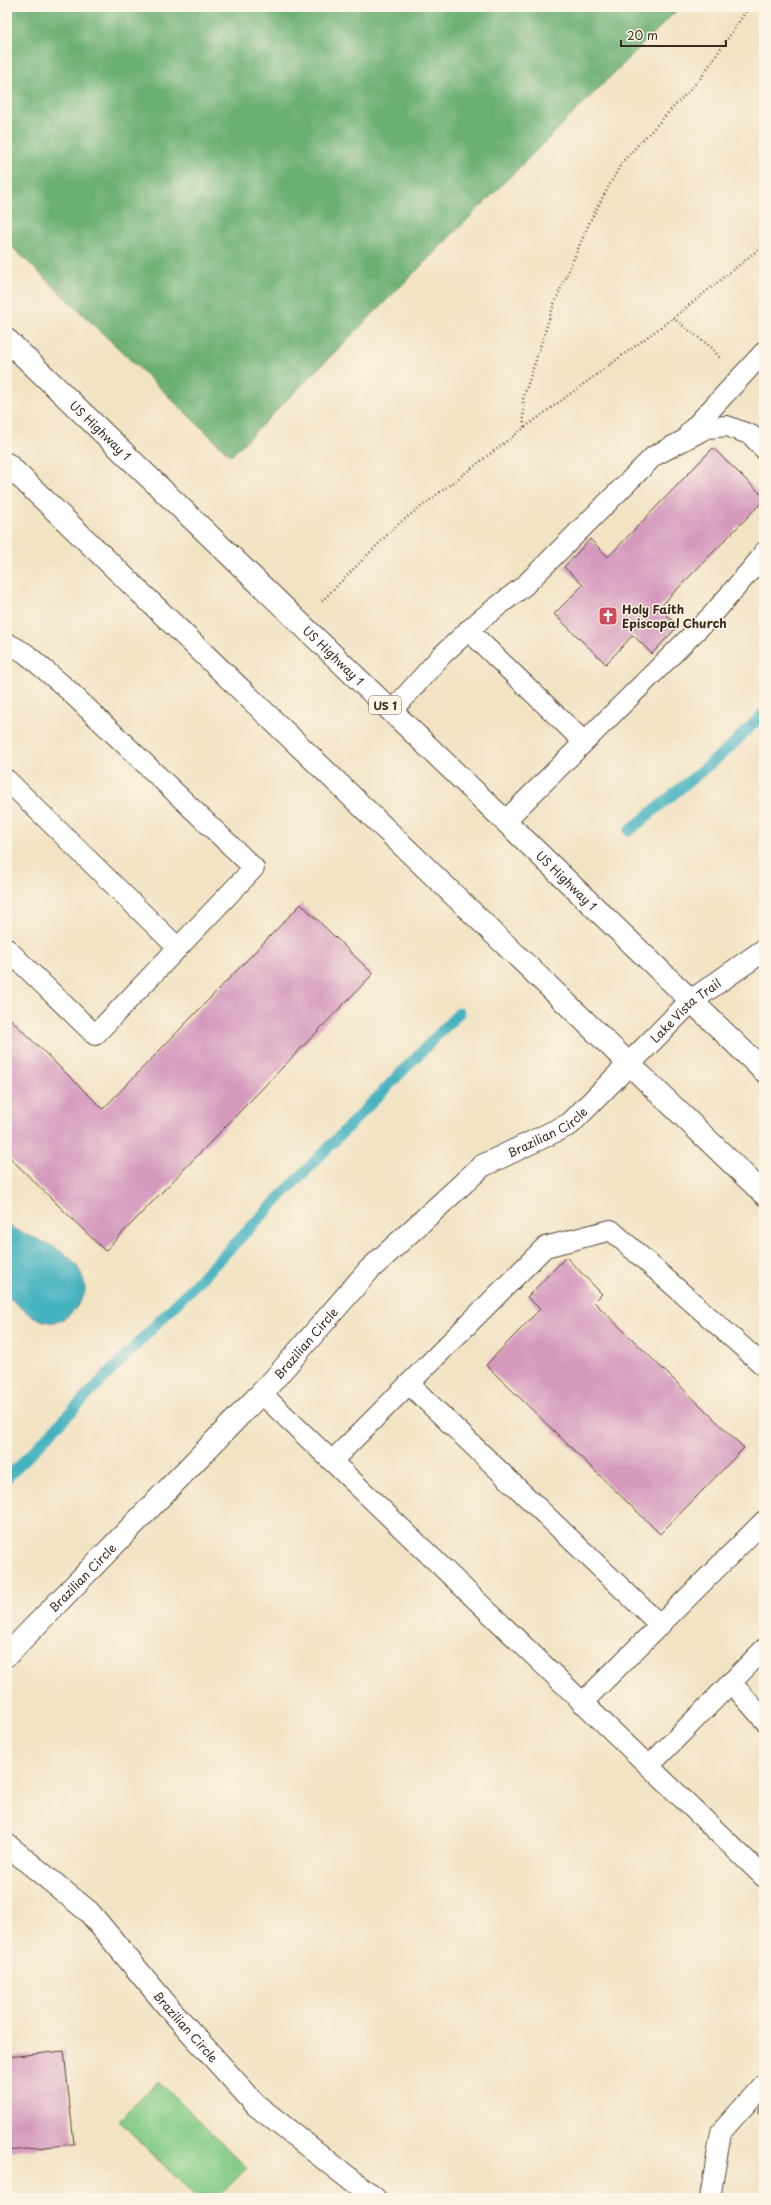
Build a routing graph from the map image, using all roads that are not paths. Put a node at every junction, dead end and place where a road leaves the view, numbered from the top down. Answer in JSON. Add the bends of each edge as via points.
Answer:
{"nodes":[{"id":1,"x":7,"y":340,"type":"edge"},
{"id":2,"x":764,"y":352,"type":"edge"},
{"id":3,"x":684,"y":439,"type":"junction"},
{"id":4,"x":764,"y":449,"type":"edge"},
{"id":5,"x":7,"y":464,"type":"edge"},
{"id":6,"x":764,"y":552,"type":"edge"},
{"id":7,"x":468,"y":630,"type":"junction"},
{"id":8,"x":7,"y":644,"type":"edge"},
{"id":9,"x":392,"y":711,"type":"junction"},
{"id":10,"x":583,"y":741,"type":"junction"},
{"id":11,"x":7,"y":780,"type":"edge"},
{"id":12,"x":505,"y":821,"type":"junction"},
{"id":13,"x":764,"y":940,"type":"edge"},
{"id":14,"x":7,"y":948,"type":"edge"},
{"id":15,"x":178,"y":948,"type":"junction"},
{"id":16,"x":764,"y":950,"type":"edge"},
{"id":17,"x":747,"y":963,"type":"junction"},
{"id":18,"x":691,"y":1001,"type":"junction"},
{"id":19,"x":630,"y":1064,"type":"junction"},
{"id":20,"x":764,"y":1071,"type":"edge"},
{"id":21,"x":764,"y":1194,"type":"edge"},
{"id":22,"x":764,"y":1366,"type":"edge"},
{"id":23,"x":409,"y":1384,"type":"junction"},
{"id":24,"x":261,"y":1393,"type":"junction"},
{"id":25,"x":332,"y":1461,"type":"junction"},
{"id":26,"x":764,"y":1520,"type":"edge"},
{"id":27,"x":660,"y":1625,"type":"junction"},
{"id":28,"x":764,"y":1649,"type":"edge"},
{"id":29,"x":7,"y":1655,"type":"edge"},
{"id":30,"x":731,"y":1682,"type":"junction"},
{"id":31,"x":582,"y":1703,"type":"junction"},
{"id":32,"x":764,"y":1720,"type":"edge"},
{"id":33,"x":649,"y":1766,"type":"junction"},
{"id":34,"x":7,"y":1845,"type":"edge"},
{"id":35,"x":764,"y":1877,"type":"edge"},
{"id":36,"x":764,"y":2084,"type":"edge"},
{"id":37,"x":374,"y":2198,"type":"edge"},
{"id":38,"x":710,"y":2198,"type":"edge"}],
"edges":[{"from":1,"to":9,"type":"main road","name":"US Highway 1","number":"US 1"},
{"from":2,"to":3,"type":"lane"},
{"from":3,"to":4,"type":"lane","via":[[707,428],[727,426],[751,435]]},
{"from":3,"to":7,"type":"lane","via":[[654,456],[524,586]]},
{"from":5,"to":19,"type":"main road"},
{"from":6,"to":10,"type":"lane","via":[[713,614]]},
{"from":7,"to":9,"type":"lane"},
{"from":7,"to":10,"type":"lane"},
{"from":8,"to":15,"type":"lane","via":[[25,653],[66,688],[254,868]]},
{"from":9,"to":12,"type":"main road","name":"US Highway 1","number":"US 1"},
{"from":10,"to":12,"type":"lane"},
{"from":11,"to":15,"type":"lane"},
{"from":12,"to":18,"type":"main road","name":"US Highway 1","number":"US 1"},
{"from":13,"to":17,"type":"main road","name":"Lake Vista Trail"},
{"from":14,"to":15,"type":"lane","via":[[95,1035]]},
{"from":16,"to":17,"type":"main road","name":"Lake Vista Trail"},
{"from":17,"to":18,"type":"main road","name":"Lake Vista Trail"},
{"from":18,"to":19,"type":"main road","name":"Lake Vista Trail"},
{"from":18,"to":20,"type":"main road","name":"US Highway 1","number":"US 1"},
{"from":19,"to":21,"type":"main road"},
{"from":19,"to":24,"type":"main road","name":"Brazilian Circle","via":[[570,1124],[482,1166],[368,1270]]},
{"from":22,"to":23,"type":"lane","via":[[610,1230],[546,1246]]},
{"from":23,"to":25,"type":"lane"},
{"from":23,"to":27,"type":"lane"},
{"from":24,"to":25,"type":"lane"},
{"from":24,"to":29,"type":"main road","name":"Brazilian Circle"},
{"from":25,"to":31,"type":"lane"},
{"from":26,"to":27,"type":"lane"},
{"from":27,"to":31,"type":"lane"},
{"from":28,"to":30,"type":"lane"},
{"from":30,"to":32,"type":"lane"},
{"from":30,"to":33,"type":"lane"},
{"from":31,"to":33,"type":"lane"},
{"from":33,"to":35,"type":"lane"},
{"from":34,"to":37,"type":"main road","name":"Brazilian Circle","via":[[89,1912],[170,2009],[256,2105]]},
{"from":36,"to":38,"type":"lane","via":[[721,2132]]}]}
